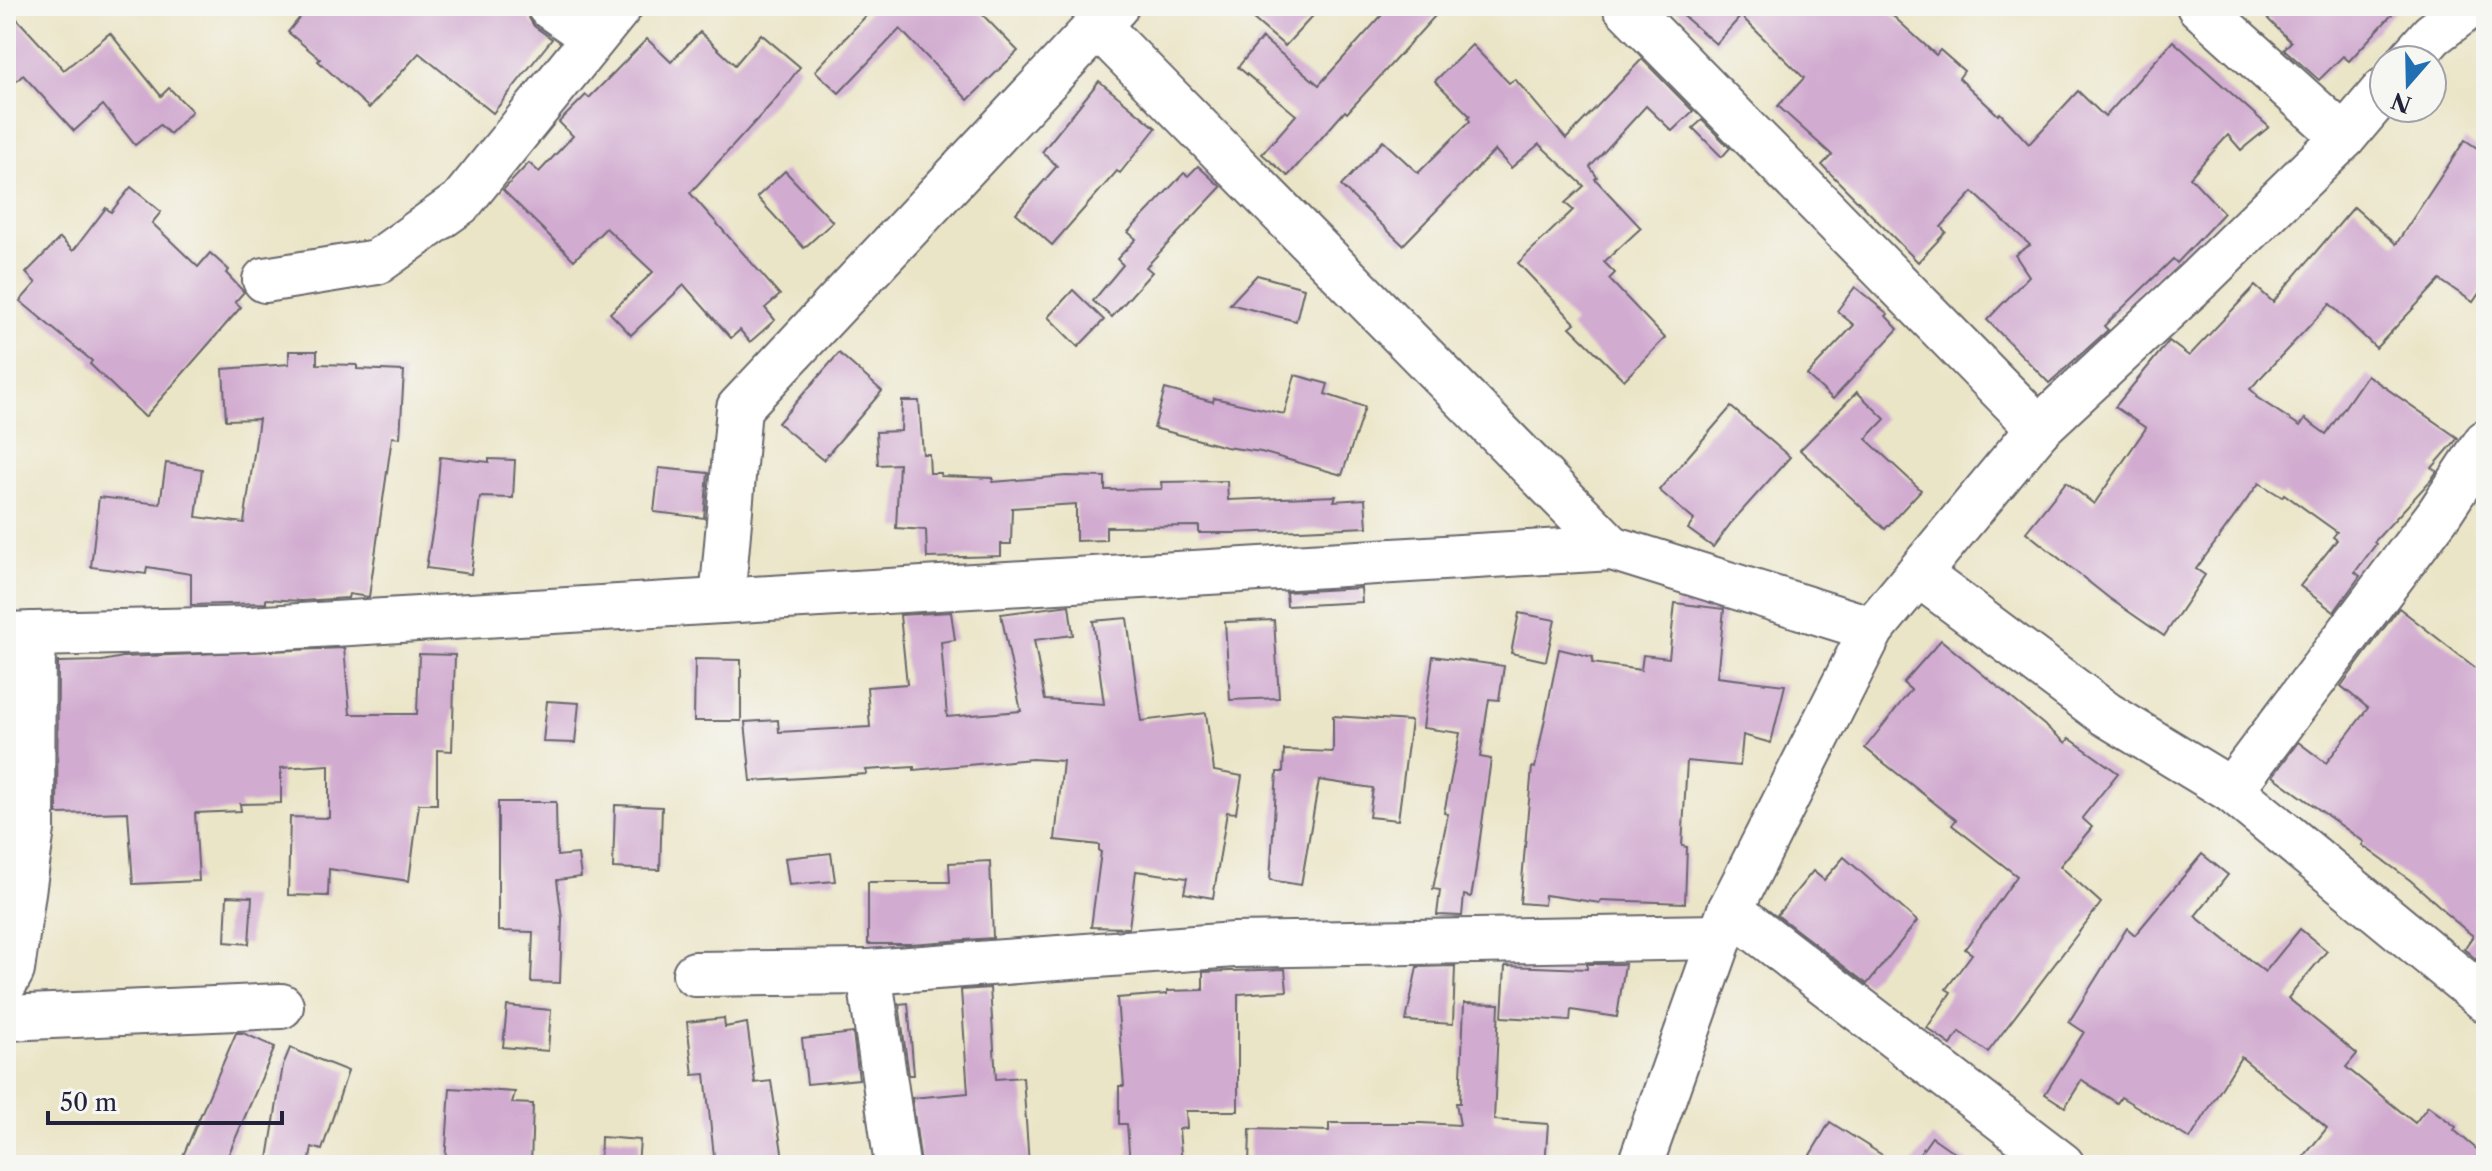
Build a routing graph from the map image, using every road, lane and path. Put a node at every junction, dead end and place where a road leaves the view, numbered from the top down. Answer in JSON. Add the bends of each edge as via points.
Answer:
{"nodes":[{"id":1,"x":549,"y":6,"type":"edge"},
{"id":2,"x":1625,"y":6,"type":"edge"},
{"id":3,"x":2199,"y":6,"type":"edge"},
{"id":4,"x":2470,"y":6,"type":"edge"},
{"id":5,"x":1108,"y":16,"type":"edge"},
{"id":6,"x":607,"y":22,"type":"edge"},
{"id":7,"x":2424,"y":44,"type":"edge"},
{"id":8,"x":2368,"y":109,"type":"edge"},
{"id":9,"x":2344,"y":137,"type":"junction"},
{"id":10,"x":265,"y":280,"type":"dead end"},
{"id":11,"x":2039,"y":428,"type":"junction"},
{"id":12,"x":2486,"y":442,"type":"edge"},
{"id":13,"x":1612,"y":548,"type":"junction"},
{"id":14,"x":1918,"y":574,"type":"junction"},
{"id":15,"x":722,"y":601,"type":"junction"},
{"id":16,"x":1872,"y":629,"type":"junction"},
{"id":17,"x":20,"y":635,"type":"edge"},
{"id":18,"x":2231,"y":790,"type":"junction"},
{"id":19,"x":1725,"y":923,"type":"junction"},
{"id":20,"x":869,"y":972,"type":"junction"},
{"id":21,"x":695,"y":974,"type":"dead end"},
{"id":22,"x":6,"y":981,"type":"edge"},
{"id":23,"x":2486,"y":1000,"type":"edge"},
{"id":24,"x":281,"y":1006,"type":"dead end"},
{"id":25,"x":6,"y":1018,"type":"edge"},
{"id":26,"x":897,"y":1165,"type":"edge"},
{"id":27,"x":1640,"y":1165,"type":"edge"},
{"id":28,"x":2062,"y":1165,"type":"edge"}],
"edges":[{"from":1,"to":6,"type":"street"},
{"from":2,"to":11,"type":"street"},
{"from":3,"to":9,"type":"street"},
{"from":4,"to":7,"type":"street"},
{"from":5,"to":13,"type":"street"},
{"from":5,"to":15,"type":"street","via":[[739,408]]},
{"from":6,"to":10,"type":"street","via":[[461,202],[377,262]]},
{"from":8,"to":9,"type":"street"},
{"from":9,"to":11,"type":"street"},
{"from":11,"to":14,"type":"street"},
{"from":12,"to":18,"type":"street","via":[[2438,515]]},
{"from":13,"to":15,"type":"street"},
{"from":13,"to":16,"type":"street"},
{"from":14,"to":16,"type":"street"},
{"from":14,"to":18,"type":"street","via":[[2106,714]]},
{"from":15,"to":17,"type":"street","via":[[249,629]]},
{"from":16,"to":19,"type":"street"},
{"from":17,"to":22,"type":"street","via":[[32,829],[12,970]]},
{"from":18,"to":23,"type":"street"},
{"from":19,"to":20,"type":"street","via":[[1234,945]]},
{"from":19,"to":27,"type":"street"},
{"from":19,"to":28,"type":"street"},
{"from":20,"to":21,"type":"street"},
{"from":20,"to":26,"type":"street"},
{"from":24,"to":25,"type":"street"}]}
